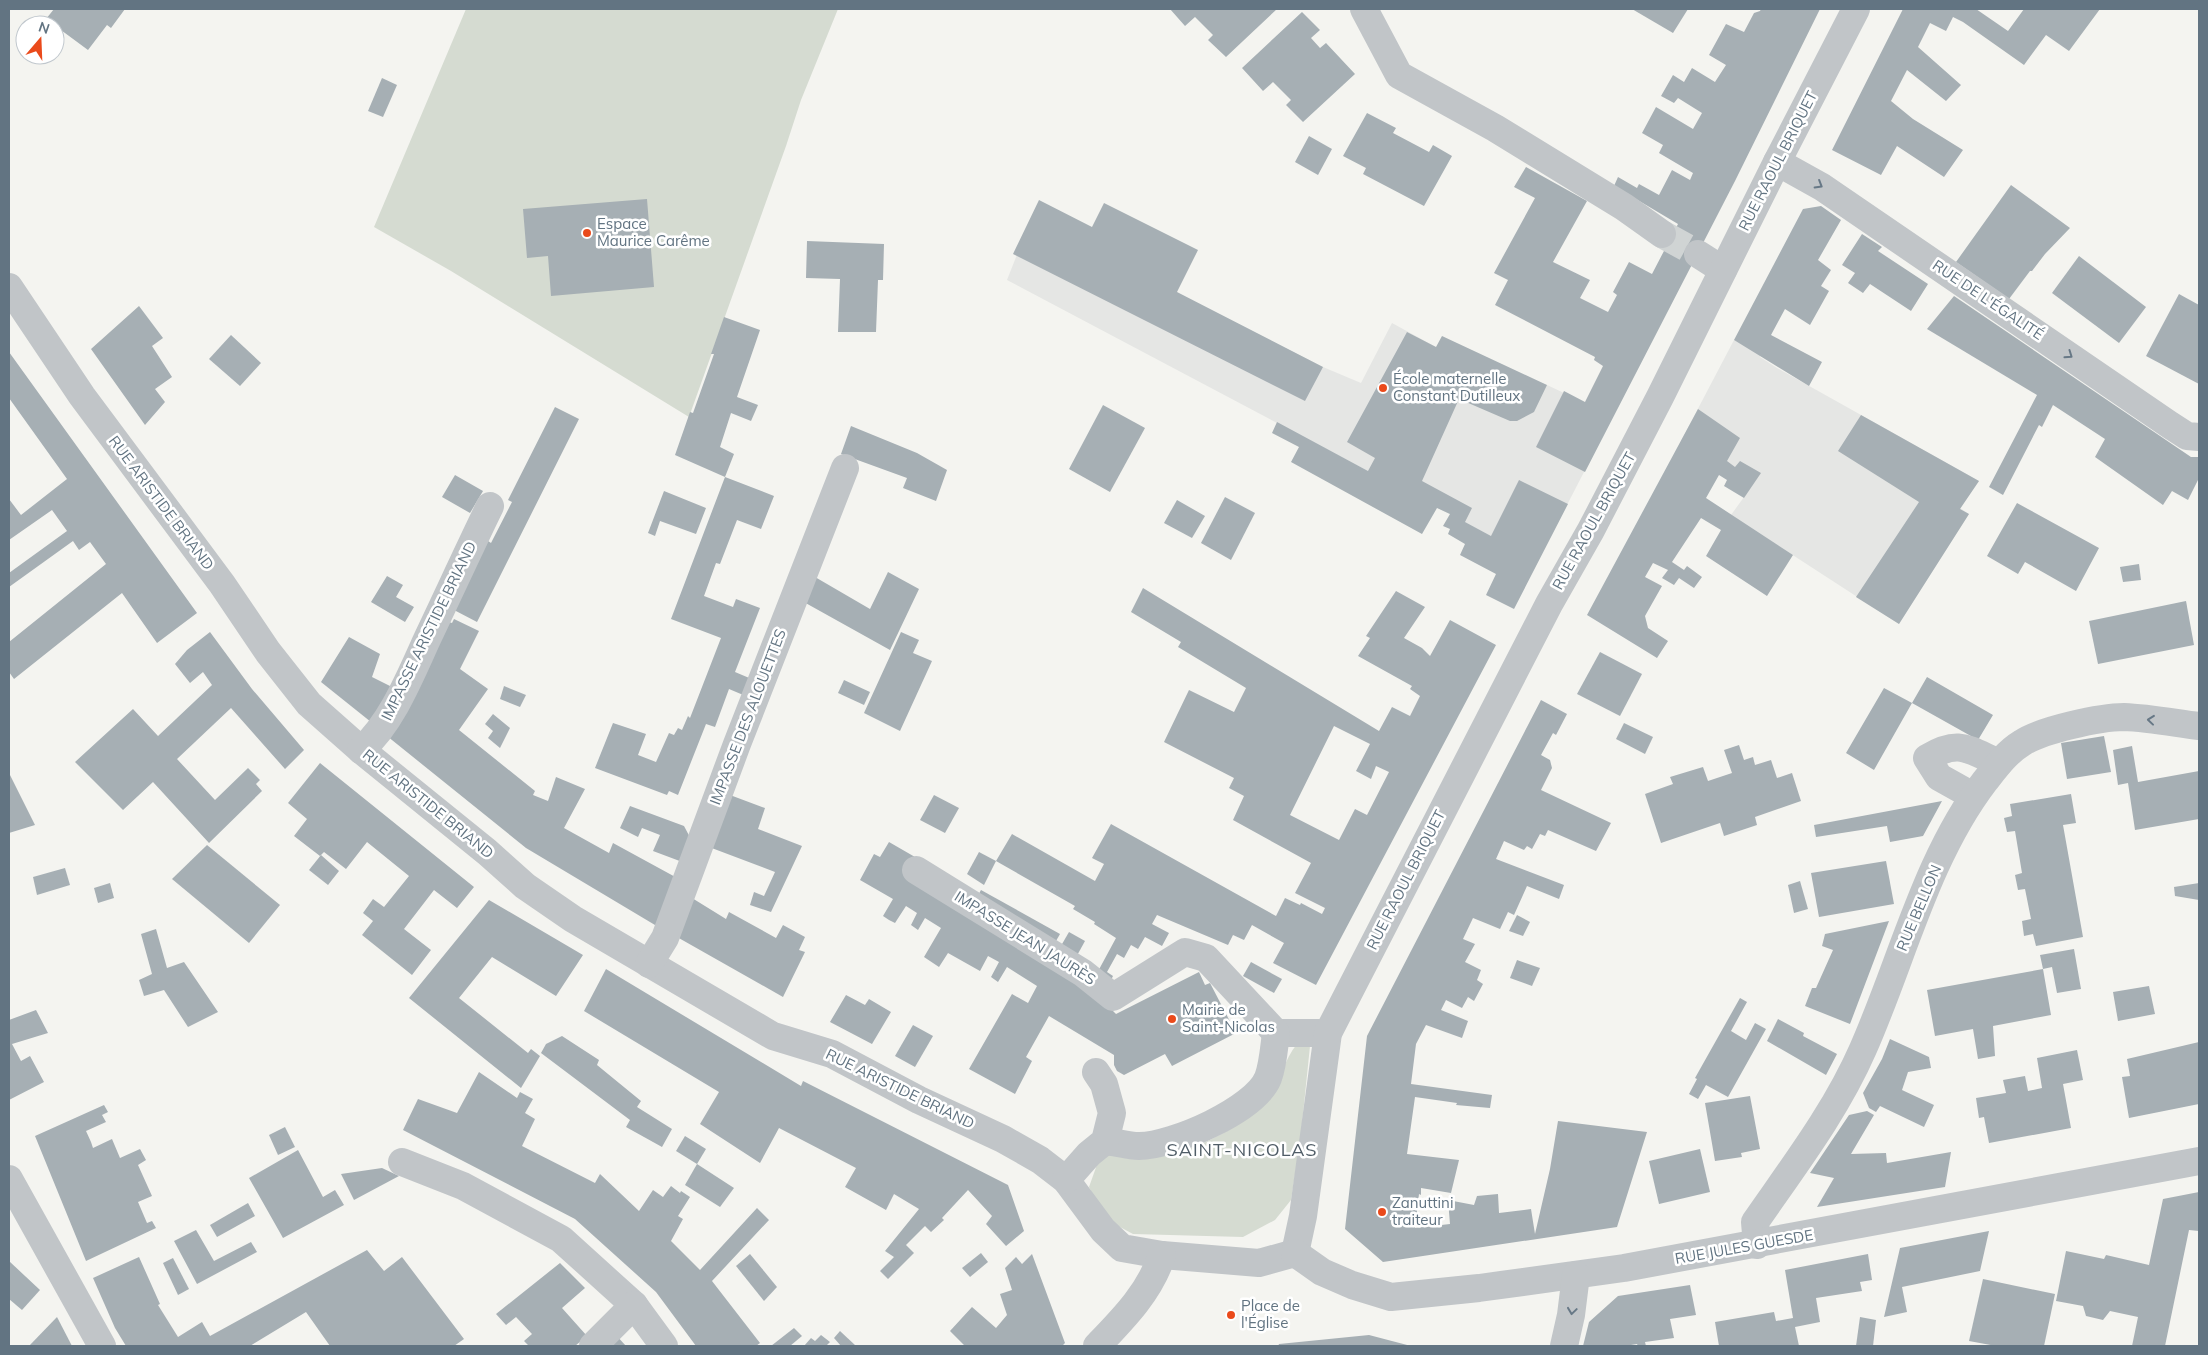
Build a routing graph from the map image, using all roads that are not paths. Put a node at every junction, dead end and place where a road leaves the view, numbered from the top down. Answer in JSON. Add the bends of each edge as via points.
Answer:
{"nodes":[{"id":1,"x":1364,"y":9,"type":"edge"},
{"id":2,"x":1856,"y":9,"type":"edge"},
{"id":3,"x":1777,"y":162,"type":"junction"},
{"id":4,"x":1662,"y":234,"type":"tunnel mouth"},
{"id":5,"x":1698,"y":254,"type":"tunnel mouth"},
{"id":6,"x":1723,"y":270,"type":"junction"},
{"id":7,"x":9,"y":287,"type":"edge"},
{"id":8,"x":2199,"y":437,"type":"edge"},
{"id":9,"x":844,"y":468,"type":"dead end"},
{"id":10,"x":490,"y":506,"type":"dead end"},
{"id":11,"x":2199,"y":726,"type":"edge"},
{"id":12,"x":361,"y":750,"type":"junction"},
{"id":13,"x":1999,"y":763,"type":"junction"},
{"id":14,"x":1973,"y":796,"type":"junction"},
{"id":15,"x":916,"y":870,"type":"dead end"},
{"id":16,"x":650,"y":964,"type":"junction"},
{"id":17,"x":1276,"y":1033,"type":"junction"},
{"id":18,"x":1328,"y":1033,"type":"junction"},
{"id":19,"x":1096,"y":1072,"type":"dead end"},
{"id":20,"x":1105,"y":1141,"type":"junction"},
{"id":21,"x":2199,"y":1161,"type":"edge"},
{"id":22,"x":402,"y":1162,"type":"dead end"},
{"id":23,"x":9,"y":1179,"type":"edge"},
{"id":24,"x":1066,"y":1180,"type":"junction"},
{"id":25,"x":1758,"y":1245,"type":"junction"},
{"id":26,"x":1295,"y":1253,"type":"junction"},
{"id":27,"x":1162,"y":1255,"type":"junction"},
{"id":28,"x":1576,"y":1275,"type":"junction"},
{"id":29,"x":634,"y":1305,"type":"junction"},
{"id":30,"x":102,"y":1346,"type":"edge"},
{"id":31,"x":593,"y":1346,"type":"edge"},
{"id":32,"x":664,"y":1346,"type":"edge"},
{"id":33,"x":1097,"y":1346,"type":"edge"},
{"id":34,"x":1564,"y":1346,"type":"edge"}],
"edges":[{"from":1,"to":4,"type":"street","via":[[1399,75],[1495,128]]},
{"from":2,"to":3,"type":"street","name":"RUE RAOUL BRIQUET"},
{"from":3,"to":6,"type":"street","name":"RUE RAOUL BRIQUET"},
{"from":3,"to":8,"type":"street","name":"RUE DE L'ÉGALITÉ","one_way":true,"via":[[1822,186],[2170,425],[2187,436]]},
{"from":5,"to":6,"type":"street"},
{"from":6,"to":18,"type":"street","name":"RUE RAOUL BRIQUET"},
{"from":7,"to":12,"type":"street","name":"RUE ARISTIDE BRIAND","via":[[82,396],[222,584],[268,652],[309,704]]},
{"from":9,"to":16,"type":"street","name":"IMPASSE DES ALOUETTES","via":[[674,915]]},
{"from":10,"to":12,"type":"street","name":"IMPASSE ARISTIDE BRIAND","via":[[383,726]]},
{"from":11,"to":13,"type":"street","name":"RUE BELLON","one_way":true,"via":[[2123,717],[2058,728],[2022,743]]},
{"from":12,"to":16,"type":"street","name":"RUE ARISTIDE BRIAND","via":[[525,886],[572,919]]},
{"from":13,"to":14,"type":"street","name":"RUE BELLON"},
{"from":13,"to":14,"type":"street","via":[[1961,747],[1944,748],[1927,758],[1939,777]]},
{"from":14,"to":25,"type":"street","name":"RUE BELLON","via":[[1933,876],[1864,1048],[1844,1087],[1755,1222]]},
{"from":15,"to":17,"type":"street","name":"IMPASSE JEAN JAURÈS","via":[[1083,973],[1113,997],[1185,952],[1206,958]]},
{"from":16,"to":24,"type":"street","name":"RUE ARISTIDE BRIAND","via":[[773,1036],[832,1054],[1003,1139],[1040,1160]]},
{"from":17,"to":18,"type":"street"},
{"from":17,"to":20,"type":"street","via":[[1267,1080],[1242,1108],[1200,1129],[1156,1144],[1139,1146]]},
{"from":18,"to":26,"type":"street","name":"RUE RAOUL BRIQUET"},
{"from":19,"to":20,"type":"street","via":[[1104,1084],[1112,1112]]},
{"from":20,"to":24,"type":"street","via":[[1088,1154]]},
{"from":21,"to":25,"type":"street","name":"RUE JULES GUESDE"},
{"from":22,"to":29,"type":"street","via":[[463,1186],[561,1239]]},
{"from":23,"to":30,"type":"street"},
{"from":24,"to":27,"type":"street","name":"RUE ARISTIDE BRIAND","via":[[1122,1248]]},
{"from":25,"to":28,"type":"street","name":"RUE JULES GUESDE"},
{"from":26,"to":27,"type":"street","name":"RUE ARISTIDE BRIAND","via":[[1259,1263]]},
{"from":26,"to":28,"type":"street","name":"RUE JULES GUESDE","via":[[1322,1272],[1352,1286],[1391,1297]]},
{"from":27,"to":33,"type":"street","via":[[1156,1274],[1132,1308]]},
{"from":28,"to":34,"type":"street","one_way":true,"via":[[1572,1315]]},
{"from":29,"to":31,"type":"street"},
{"from":29,"to":32,"type":"street"}]}
